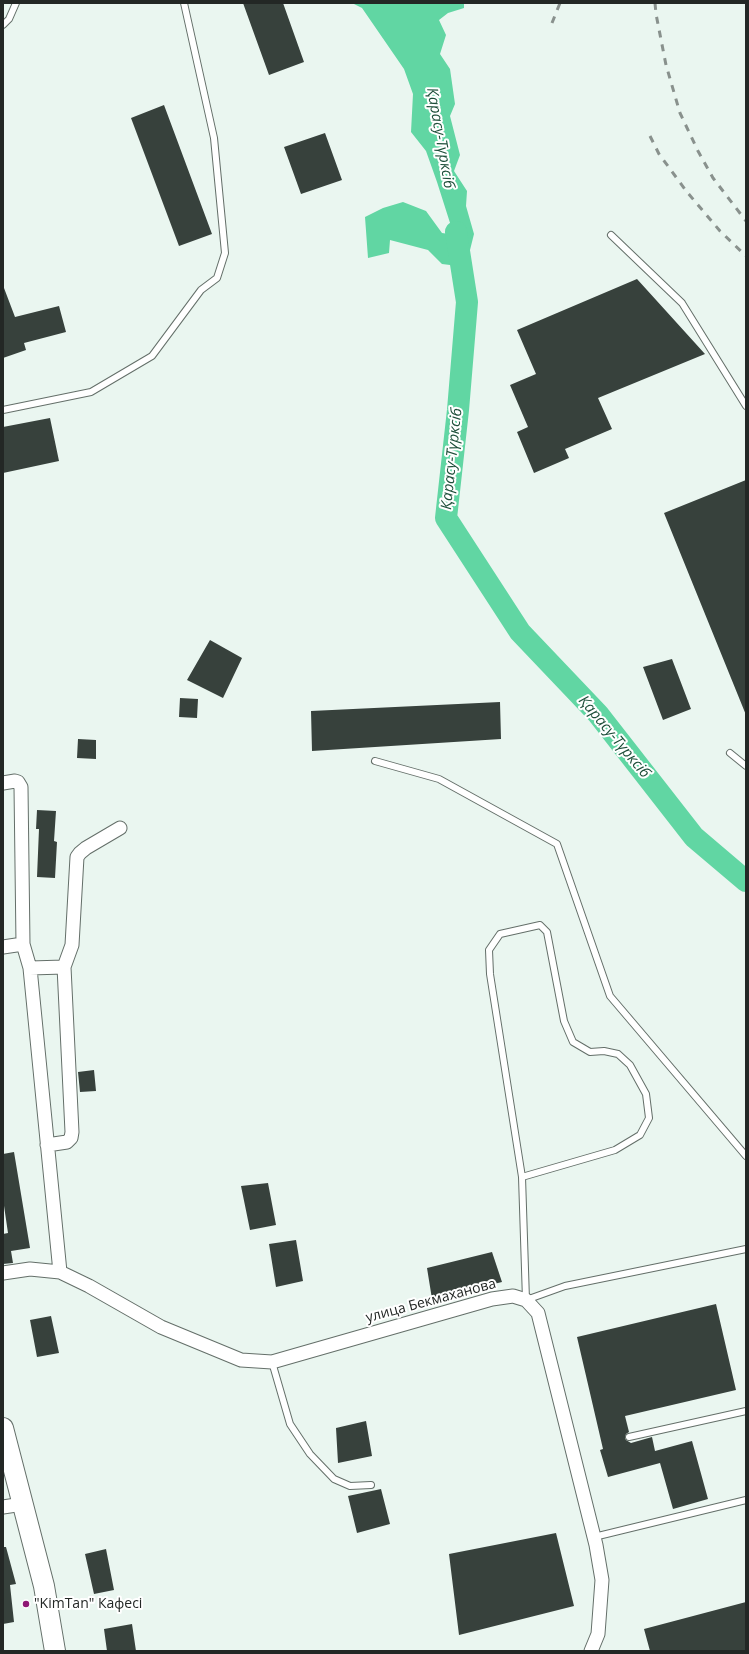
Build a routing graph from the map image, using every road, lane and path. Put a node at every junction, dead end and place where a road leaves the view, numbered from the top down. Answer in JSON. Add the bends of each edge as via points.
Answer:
{"nodes":[{"id":1,"x":16,"y":3,"type":"edge"},
{"id":2,"x":184,"y":3,"type":"edge"},
{"id":3,"x":3,"y":25,"type":"edge"},
{"id":4,"x":611,"y":235,"type":"dead end"},
{"id":5,"x":746,"y":406,"type":"edge"},
{"id":6,"x":3,"y":410,"type":"edge"},
{"id":7,"x":730,"y":753,"type":"dead end"},
{"id":8,"x":375,"y":761,"type":"dead end"},
{"id":9,"x":746,"y":766,"type":"edge"},
{"id":10,"x":3,"y":783,"type":"edge"},
{"id":11,"x":120,"y":828,"type":"dead end"},
{"id":12,"x":23,"y":944,"type":"junction"},
{"id":13,"x":3,"y":947,"type":"edge"},
{"id":14,"x":64,"y":967,"type":"junction"},
{"id":15,"x":30,"y":968,"type":"junction"},
{"id":16,"x":47,"y":1145,"type":"junction"},
{"id":17,"x":746,"y":1156,"type":"edge"},
{"id":18,"x":522,"y":1176,"type":"junction"},
{"id":19,"x":746,"y":1249,"type":"edge"},
{"id":20,"x":60,"y":1272,"type":"junction"},
{"id":21,"x":3,"y":1273,"type":"edge"},
{"id":22,"x":526,"y":1300,"type":"junction"},
{"id":23,"x":272,"y":1362,"type":"junction"},
{"id":24,"x":746,"y":1411,"type":"edge"},
{"id":25,"x":3,"y":1428,"type":"edge"},
{"id":26,"x":629,"y":1437,"type":"dead end"},
{"id":27,"x":371,"y":1485,"type":"dead end"},
{"id":28,"x":746,"y":1500,"type":"edge"},
{"id":29,"x":23,"y":1504,"type":"junction"},
{"id":30,"x":3,"y":1507,"type":"edge"},
{"id":31,"x":594,"y":1537,"type":"junction"},
{"id":32,"x":55,"y":1651,"type":"edge"},
{"id":33,"x":591,"y":1651,"type":"edge"}],
"edges":[{"from":1,"to":3,"type":"lane","via":[[9,19]]},
{"from":2,"to":6,"type":"lane","via":[[214,138],[225,253],[217,278],[201,290],[152,356],[91,392]]},
{"from":4,"to":5,"type":"lane","via":[[682,304]]},
{"from":7,"to":9,"type":"lane"},
{"from":8,"to":17,"type":"lane","via":[[438,779],[557,844],[610,996]]},
{"from":10,"to":12,"type":"street","via":[[15,781],[21,787]]},
{"from":11,"to":14,"type":"street","via":[[86,848],[77,857],[72,945]]},
{"from":12,"to":13,"type":"street"},
{"from":12,"to":15,"type":"street"},
{"from":14,"to":15,"type":"street"},
{"from":14,"to":16,"type":"street","via":[[71,1138],[67,1142]]},
{"from":15,"to":16,"type":"street"},
{"from":16,"to":20,"type":"street"},
{"from":18,"to":18,"type":"lane","via":[[616,1150],[640,1135],[650,1118],[646,1094],[630,1064],[618,1054],[590,1052],[573,1042],[564,1021],[547,932],[540,925],[500,934],[489,950],[490,974]]},
{"from":18,"to":22,"type":"lane"},
{"from":19,"to":22,"type":"lane","via":[[565,1286]]},
{"from":20,"to":21,"type":"street","name":"улица Бекмаханова","via":[[30,1269]]},
{"from":20,"to":23,"type":"street","name":"улица Бекмаханова","via":[[161,1327],[241,1360]]},
{"from":22,"to":23,"type":"street","name":"улица Бекмаханова","via":[[513,1296],[492,1299]]},
{"from":22,"to":31,"type":"street","via":[[538,1313]]},
{"from":23,"to":27,"type":"lane","via":[[290,1424],[310,1454],[334,1480],[350,1486]]},
{"from":24,"to":26,"type":"lane"},
{"from":25,"to":29,"type":"main road"},
{"from":28,"to":31,"type":"lane"},
{"from":29,"to":30,"type":"street"},
{"from":29,"to":32,"type":"main road","via":[[44,1586]]},
{"from":31,"to":33,"type":"street","via":[[602,1580],[598,1634]]}]}
